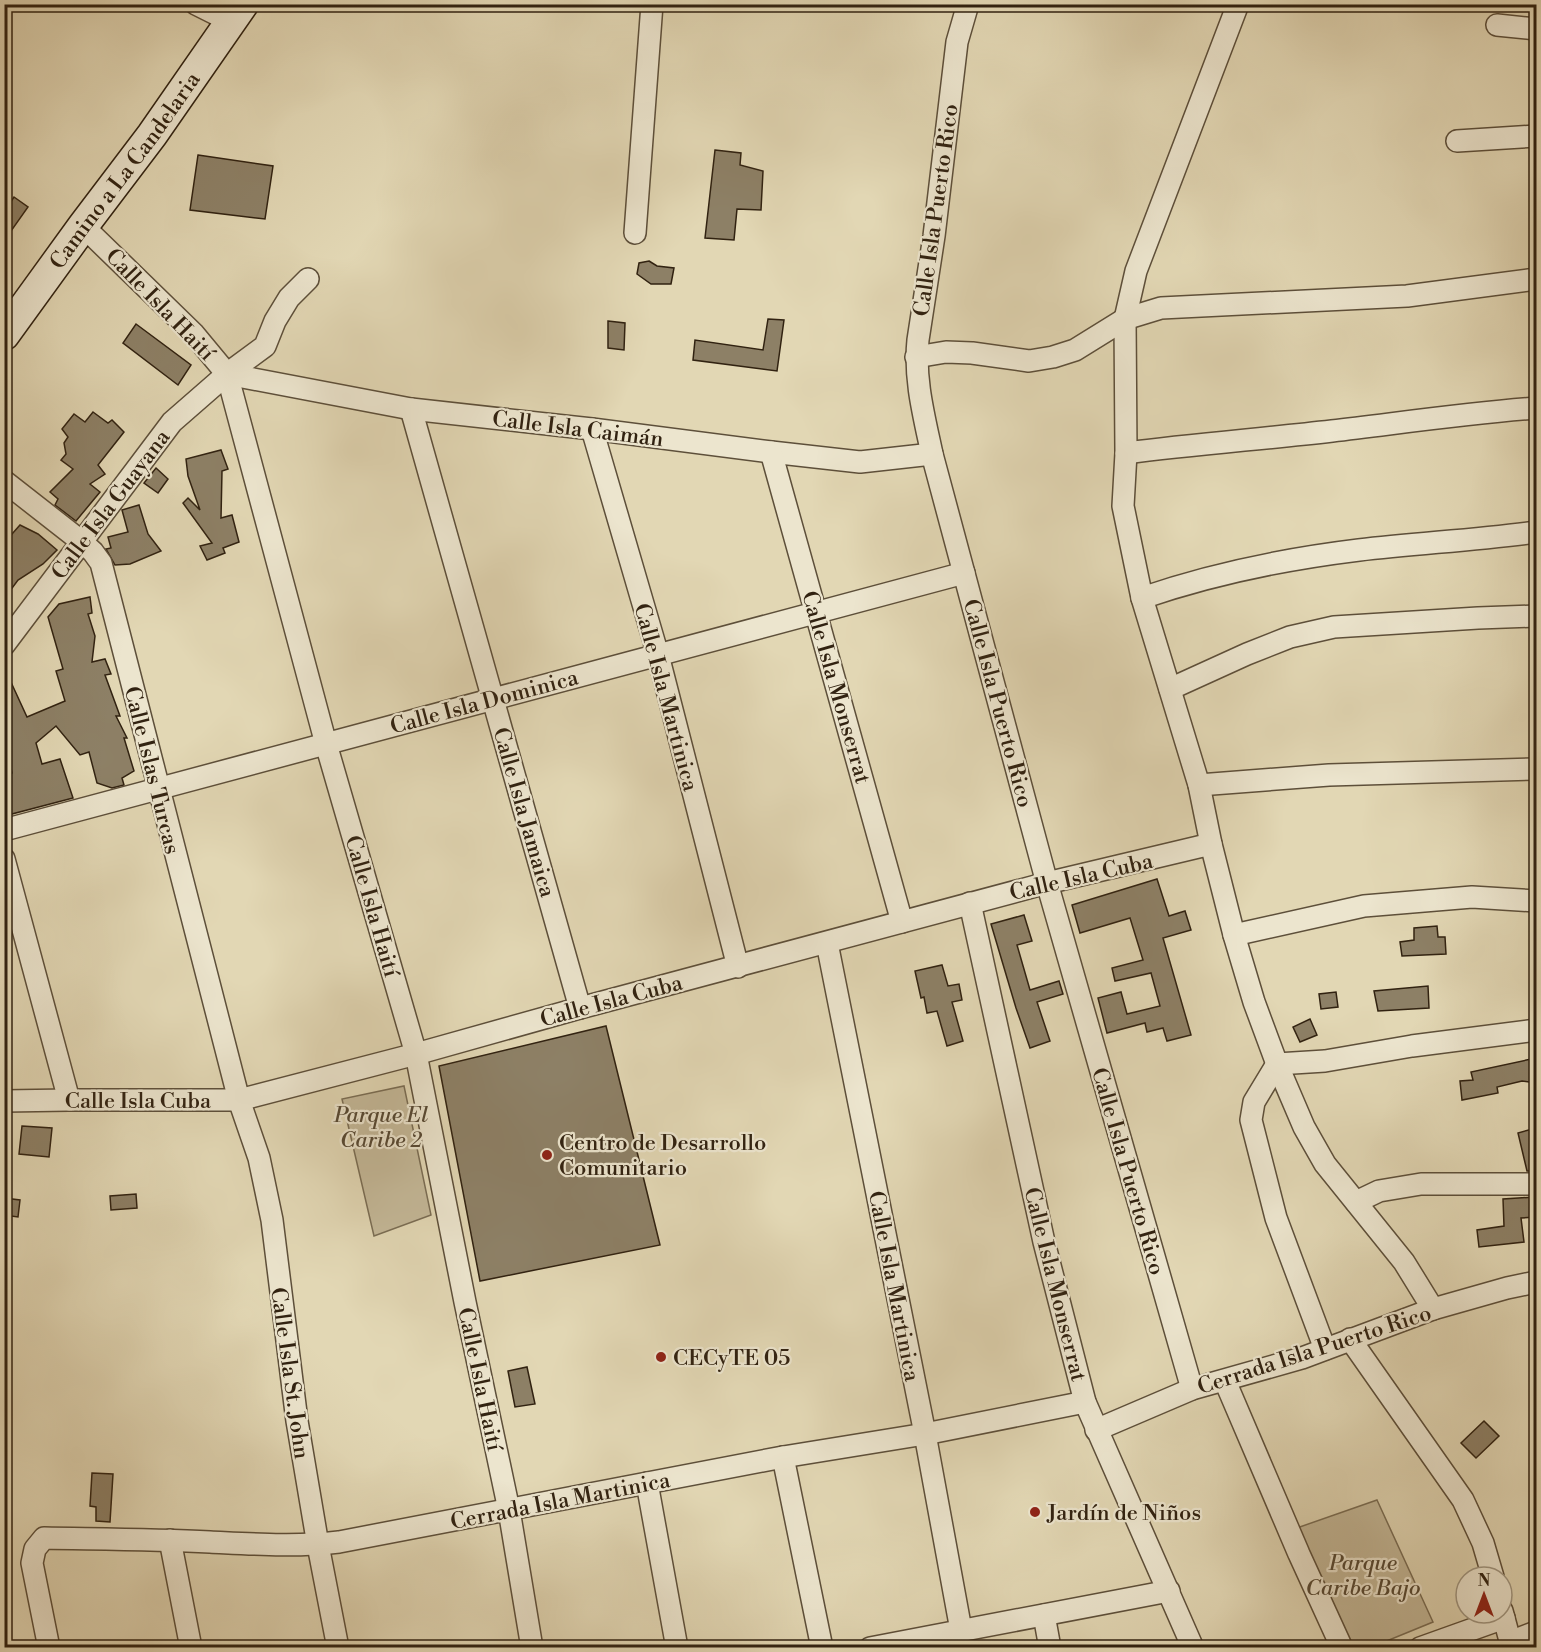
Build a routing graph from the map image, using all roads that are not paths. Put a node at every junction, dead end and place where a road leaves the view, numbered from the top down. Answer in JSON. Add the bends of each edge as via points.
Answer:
{"nodes":[{"id":1,"x":196,"y":4,"type":"edge"},
{"id":2,"x":652,"y":4,"type":"edge"},
{"id":3,"x":968,"y":4,"type":"edge"},
{"id":4,"x":1238,"y":4,"type":"edge"},
{"id":5,"x":238,"y":13,"type":"edge"},
{"id":6,"x":1497,"y":26,"type":"dead end"},
{"id":7,"x":1536,"y":29,"type":"edge"},
{"id":8,"x":1536,"y":136,"type":"edge"},
{"id":9,"x":1457,"y":141,"type":"dead end"},
{"id":10,"x":83,"y":226,"type":"junction"},
{"id":11,"x":635,"y":233,"type":"dead end"},
{"id":12,"x":308,"y":279,"type":"dead end"},
{"id":13,"x":1536,"y":279,"type":"edge"},
{"id":14,"x":1125,"y":319,"type":"junction"},
{"id":15,"x":6,"y":330,"type":"edge"},
{"id":16,"x":916,"y":357,"type":"junction"},
{"id":17,"x":227,"y":374,"type":"junction"},
{"id":18,"x":1536,"y":408,"type":"edge"},
{"id":19,"x":411,"y":409,"type":"junction"},
{"id":20,"x":592,"y":429,"type":"junction"},
{"id":21,"x":771,"y":453,"type":"junction"},
{"id":22,"x":1126,"y":453,"type":"junction"},
{"id":23,"x":932,"y":454,"type":"junction"},
{"id":24,"x":4,"y":481,"type":"edge"},
{"id":25,"x":1536,"y":532,"type":"edge"},
{"id":26,"x":82,"y":542,"type":"junction"},
{"id":27,"x":964,"y":573,"type":"junction"},
{"id":28,"x":1142,"y":598,"type":"junction"},
{"id":29,"x":816,"y":613,"type":"junction"},
{"id":30,"x":1536,"y":616,"type":"edge"},
{"id":31,"x":4,"y":645,"type":"edge"},
{"id":32,"x":658,"y":655,"type":"junction"},
{"id":33,"x":1170,"y":689,"type":"junction"},
{"id":34,"x":493,"y":699,"type":"junction"},
{"id":35,"x":326,"y":744,"type":"junction"},
{"id":36,"x":1536,"y":769,"type":"edge"},
{"id":37,"x":1199,"y":785,"type":"junction"},
{"id":38,"x":158,"y":789,"type":"junction"},
{"id":39,"x":4,"y":830,"type":"edge"},
{"id":40,"x":1211,"y":844,"type":"junction"},
{"id":41,"x":4,"y":859,"type":"edge"},
{"id":42,"x":1047,"y":883,"type":"junction"},
{"id":43,"x":1536,"y":901,"type":"edge"},
{"id":44,"x":970,"y":903,"type":"junction"},
{"id":45,"x":902,"y":922,"type":"junction"},
{"id":46,"x":1234,"y":935,"type":"junction"},
{"id":47,"x":827,"y":943,"type":"junction"},
{"id":48,"x":738,"y":966,"type":"junction"},
{"id":49,"x":580,"y":1008,"type":"junction"},
{"id":50,"x":1536,"y":1030,"type":"edge"},
{"id":51,"x":416,"y":1054,"type":"junction"},
{"id":52,"x":1277,"y":1064,"type":"junction"},
{"id":53,"x":69,"y":1100,"type":"junction"},
{"id":54,"x":239,"y":1100,"type":"junction"},
{"id":55,"x":4,"y":1101,"type":"edge"},
{"id":56,"x":1536,"y":1184,"type":"edge"},
{"id":57,"x":1356,"y":1202,"type":"junction"},
{"id":58,"x":1536,"y":1282,"type":"edge"},
{"id":59,"x":1433,"y":1309,"type":"junction"},
{"id":60,"x":1350,"y":1339,"type":"junction"},
{"id":61,"x":1325,"y":1349,"type":"junction"},
{"id":62,"x":1225,"y":1381,"type":"junction"},
{"id":63,"x":1192,"y":1389,"type":"junction"},
{"id":64,"x":1085,"y":1402,"type":"junction"},
{"id":65,"x":1095,"y":1430,"type":"junction"},
{"id":66,"x":925,"y":1434,"type":"junction"},
{"id":67,"x":783,"y":1457,"type":"junction"},
{"id":68,"x":647,"y":1483,"type":"junction"},
{"id":69,"x":509,"y":1510,"type":"junction"},
{"id":70,"x":170,"y":1540,"type":"junction"},
{"id":71,"x":318,"y":1545,"type":"junction"},
{"id":72,"x":1489,"y":1565,"type":"edge"},
{"id":73,"x":1169,"y":1591,"type":"junction"},
{"id":74,"x":1044,"y":1615,"type":"junction"},
{"id":75,"x":1477,"y":1625,"type":"edge"},
{"id":76,"x":1506,"y":1625,"type":"edge"},
{"id":77,"x":961,"y":1630,"type":"junction"},
{"id":78,"x":1536,"y":1632,"type":"edge"},
{"id":79,"x":914,"y":1643,"type":"edge"},
{"id":80,"x":1511,"y":1645,"type":"edge"},
{"id":81,"x":49,"y":1647,"type":"edge"},
{"id":82,"x":190,"y":1647,"type":"edge"},
{"id":83,"x":338,"y":1647,"type":"edge"},
{"id":84,"x":532,"y":1647,"type":"edge"},
{"id":85,"x":677,"y":1647,"type":"edge"},
{"id":86,"x":822,"y":1647,"type":"edge"},
{"id":87,"x":870,"y":1647,"type":"edge"},
{"id":88,"x":1050,"y":1647,"type":"edge"},
{"id":89,"x":1193,"y":1647,"type":"edge"},
{"id":90,"x":1342,"y":1647,"type":"edge"},
{"id":91,"x":1420,"y":1647,"type":"edge"}],
"edges":[{"from":1,"to":5,"type":"street"},
{"from":2,"to":11,"type":"street"},
{"from":3,"to":16,"type":"street","name":"Calle Isla Puerto Rico","via":[[957,42]]},
{"from":4,"to":14,"type":"street","via":[[1136,271]]},
{"from":5,"to":10,"type":"street","name":"Camino a La Candelaria"},
{"from":6,"to":7,"type":"street"},
{"from":8,"to":9,"type":"street"},
{"from":10,"to":15,"type":"street","name":"Camino a La Candelaria"},
{"from":10,"to":17,"type":"street","name":"Calle Isla Haití","via":[[193,333]]},
{"from":12,"to":17,"type":"street","name":"Calle Isla Guayana","via":[[289,298],[265,346]]},
{"from":13,"to":14,"type":"street","via":[[1407,296],[1161,308]]},
{"from":14,"to":16,"type":"street","via":[[1075,350],[1045,359],[1029,361],[946,352]]},
{"from":14,"to":22,"type":"street"},
{"from":16,"to":23,"type":"street","name":"Calle Isla Puerto Rico"},
{"from":17,"to":19,"type":"street","name":"Calle Isla Caimán"},
{"from":17,"to":26,"type":"street","name":"Calle Isla Guayana","via":[[172,422]]},
{"from":17,"to":35,"type":"street","name":"Calle Isla Haití"},
{"from":18,"to":22,"type":"street"},
{"from":19,"to":20,"type":"street","name":"Calle Isla Caimán"},
{"from":19,"to":34,"type":"street","name":"Calle Isla Jamaica"},
{"from":20,"to":21,"type":"street","name":"Calle Isla Caimán"},
{"from":20,"to":32,"type":"street","name":"Calle Isla Martinica"},
{"from":21,"to":23,"type":"street","name":"Calle Isla Caimán","via":[[860,462]]},
{"from":21,"to":29,"type":"street","name":"Calle Isla Monserrat"},
{"from":22,"to":28,"type":"street","via":[[1123,506]]},
{"from":23,"to":27,"type":"street","name":"Calle Isla Puerto Rico"},
{"from":24,"to":26,"type":"street","name":"Calle Islas Turcas"},
{"from":25,"to":28,"type":"street","via":[[1358,550],[1256,566]]},
{"from":26,"to":31,"type":"street","name":"Calle Isla Guayana"},
{"from":26,"to":38,"type":"street","name":"Calle Islas Turcas","via":[[101,563]]},
{"from":27,"to":29,"type":"street","name":"Calle Isla Dominica"},
{"from":27,"to":42,"type":"street","name":"Calle Isla Puerto Rico"},
{"from":28,"to":33,"type":"street"},
{"from":29,"to":32,"type":"street","name":"Calle Isla Dominica"},
{"from":29,"to":45,"type":"street","name":"Calle Isla Monserrat"},
{"from":30,"to":33,"type":"street","via":[[1334,627],[1290,637]]},
{"from":32,"to":34,"type":"street","name":"Calle Isla Dominica"},
{"from":32,"to":48,"type":"street","name":"Calle Isla Martinica"},
{"from":33,"to":37,"type":"street"},
{"from":34,"to":35,"type":"street","name":"Calle Isla Dominica"},
{"from":34,"to":49,"type":"street","name":"Calle Isla Jamaica"},
{"from":35,"to":38,"type":"street","name":"Calle Isla Dominica"},
{"from":35,"to":51,"type":"street","name":"Calle Isla Haití"},
{"from":36,"to":37,"type":"street","via":[[1329,775]]},
{"from":37,"to":40,"type":"street"},
{"from":38,"to":39,"type":"street","name":"Calle Isla Dominica"},
{"from":38,"to":54,"type":"street","name":"Calle Islas Turcas"},
{"from":40,"to":42,"type":"street","name":"Calle Isla Cuba"},
{"from":40,"to":46,"type":"street"},
{"from":41,"to":53,"type":"street"},
{"from":42,"to":44,"type":"street","name":"Calle Isla Cuba"},
{"from":42,"to":63,"type":"street","name":"Calle Isla Puerto Rico"},
{"from":43,"to":46,"type":"street","via":[[1472,897],[1364,906]]},
{"from":44,"to":45,"type":"street","name":"Calle Isla Cuba"},
{"from":44,"to":64,"type":"street","name":"Calle Isla Monserrat","via":[[1044,1242]]},
{"from":45,"to":47,"type":"street","name":"Calle Isla Cuba"},
{"from":46,"to":52,"type":"street"},
{"from":47,"to":48,"type":"street","name":"Calle Isla Cuba"},
{"from":47,"to":66,"type":"street","name":"Calle Isla Martinica"},
{"from":48,"to":49,"type":"street","name":"Calle Isla Cuba"},
{"from":49,"to":51,"type":"street","name":"Calle Isla Cuba"},
{"from":50,"to":52,"type":"street","via":[[1325,1061]]},
{"from":51,"to":54,"type":"street","name":"Calle Isla Cuba"},
{"from":51,"to":69,"type":"street","name":"Calle Isla Haití"},
{"from":52,"to":57,"type":"street","via":[[1325,1164]]},
{"from":52,"to":61,"type":"street","via":[[1254,1102],[1251,1120],[1276,1218]]},
{"from":53,"to":54,"type":"street","name":"Calle Isla Cuba"},
{"from":53,"to":55,"type":"street","name":"Calle Isla Cuba"},
{"from":54,"to":71,"type":"street","name":"Calle Isla St. John","via":[[259,1158],[272,1220],[297,1421]]},
{"from":56,"to":57,"type":"street","via":[[1421,1184],[1379,1191]]},
{"from":57,"to":59,"type":"street","via":[[1404,1262]]},
{"from":58,"to":59,"type":"street","name":"Cerrada Isla Puerto Rico"},
{"from":59,"to":60,"type":"street","name":"Cerrada Isla Puerto Rico"},
{"from":60,"to":61,"type":"street","name":"Cerrada Isla Puerto Rico"},
{"from":60,"to":72,"type":"street","via":[[1463,1500]]},
{"from":61,"to":62,"type":"street","name":"Cerrada Isla Puerto Rico"},
{"from":62,"to":63,"type":"street","name":"Cerrada Isla Puerto Rico"},
{"from":62,"to":90,"type":"street"},
{"from":63,"to":65,"type":"street","name":"Cerrada Isla Puerto Rico"},
{"from":64,"to":65,"type":"street","name":"Calle Isla Monserrat"},
{"from":64,"to":66,"type":"street","name":"Cerrada Isla Martinica"},
{"from":65,"to":73,"type":"street","name":"Calle Isla Monserrat"},
{"from":66,"to":67,"type":"street","name":"Cerrada Isla Martinica"},
{"from":66,"to":77,"type":"street","name":"Calle Isla Martinica"},
{"from":67,"to":68,"type":"street","name":"Cerrada Isla Martinica"},
{"from":67,"to":86,"type":"street"},
{"from":68,"to":69,"type":"street","name":"Cerrada Isla Martinica"},
{"from":68,"to":85,"type":"street"},
{"from":69,"to":71,"type":"street","name":"Cerrada Isla Martinica"},
{"from":69,"to":84,"type":"street","name":"Calle Isla Haití"},
{"from":70,"to":71,"type":"street","name":"Cerrada Isla Martinica"},
{"from":70,"to":81,"type":"street","name":"Cerrada Isla Martinica","via":[[44,1538],[35,1549],[32,1563]]},
{"from":70,"to":82,"type":"street"},
{"from":71,"to":83,"type":"street","name":"Calle Isla St. John"},
{"from":73,"to":74,"type":"street"},
{"from":73,"to":89,"type":"street","name":"Calle Isla Monserrat"},
{"from":74,"to":77,"type":"street"},
{"from":74,"to":88,"type":"street"},
{"from":75,"to":91,"type":"street"},
{"from":76,"to":80,"type":"street"},
{"from":77,"to":79,"type":"street"},
{"from":78,"to":80,"type":"street"},
{"from":79,"to":87,"type":"street"}]}
